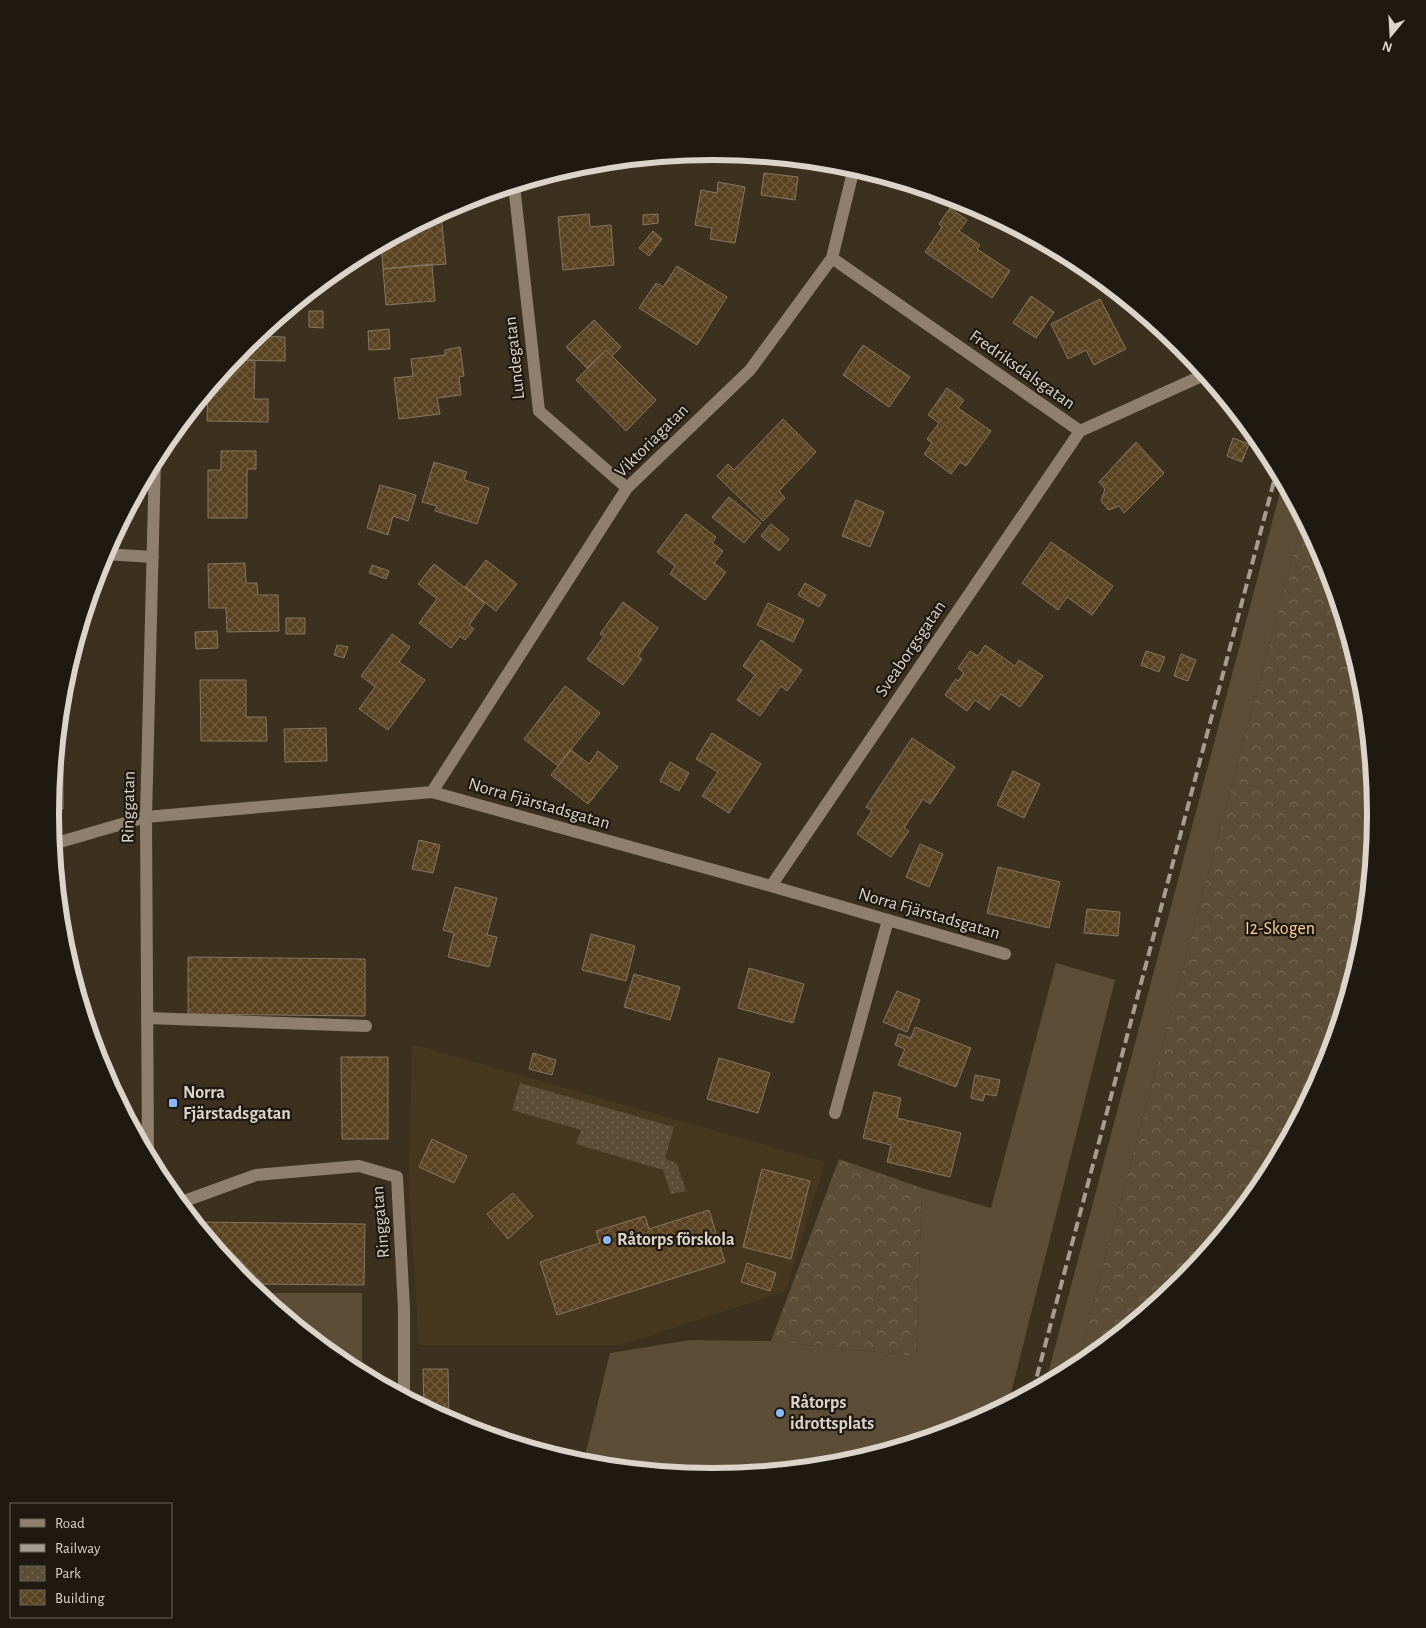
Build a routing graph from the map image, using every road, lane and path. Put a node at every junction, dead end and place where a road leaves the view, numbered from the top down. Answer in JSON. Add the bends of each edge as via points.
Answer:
{"nodes":[{"id":1,"x":852,"y":175,"type":"edge"},
{"id":2,"x":515,"y":191,"type":"edge"},
{"id":3,"x":832,"y":258,"type":"junction"},
{"id":4,"x":1200,"y":377,"type":"edge"},
{"id":5,"x":1080,"y":431,"type":"junction"},
{"id":6,"x":155,"y":473,"type":"edge"},
{"id":7,"x":628,"y":488,"type":"junction"},
{"id":8,"x":113,"y":555,"type":"edge"},
{"id":9,"x":153,"y":557,"type":"junction"},
{"id":10,"x":432,"y":792,"type":"junction"},
{"id":11,"x":146,"y":817,"type":"junction"},
{"id":12,"x":60,"y":842,"type":"edge"},
{"id":13,"x":771,"y":886,"type":"junction"},
{"id":14,"x":888,"y":920,"type":"junction"},
{"id":15,"x":1005,"y":954,"type":"dead end"},
{"id":16,"x":147,"y":1018,"type":"junction"},
{"id":17,"x":366,"y":1026,"type":"dead end"},
{"id":18,"x":835,"y":1113,"type":"dead end"},
{"id":19,"x":148,"y":1144,"type":"edge"},
{"id":20,"x":186,"y":1201,"type":"edge"},
{"id":21,"x":404,"y":1390,"type":"edge"}],
"edges":[{"from":1,"to":3,"type":"street","name":"Viktoriagatan"},
{"from":2,"to":7,"type":"street","name":"Lundegatan","via":[[539,411]]},
{"from":3,"to":5,"type":"street","name":"Fredriksdalsgatan"},
{"from":3,"to":7,"type":"street","name":"Viktoriagatan","via":[[750,370]]},
{"from":4,"to":5,"type":"street","name":"Fredriksdalsgatan"},
{"from":5,"to":13,"type":"street","name":"Sveaborgsgatan"},
{"from":6,"to":9,"type":"street","name":"Ringgatan"},
{"from":7,"to":10,"type":"street","name":"Viktoriagatan"},
{"from":8,"to":9,"type":"street"},
{"from":9,"to":11,"type":"street","name":"Ringgatan"},
{"from":10,"to":11,"type":"street","name":"Norra Fjärstadsgatan"},
{"from":10,"to":13,"type":"street","name":"Norra Fjärstadsgatan"},
{"from":11,"to":12,"type":"street","name":"Norra Fjärstadsgatan"},
{"from":11,"to":16,"type":"street","name":"Ringgatan"},
{"from":13,"to":14,"type":"street","name":"Norra Fjärstadsgatan"},
{"from":14,"to":15,"type":"street","name":"Norra Fjärstadsgatan"},
{"from":14,"to":18,"type":"street"},
{"from":16,"to":17,"type":"street"},
{"from":16,"to":19,"type":"street","name":"Ringgatan"},
{"from":20,"to":21,"type":"street","name":"Ringgatan","via":[[256,1175],[359,1166],[398,1177]]}]}
